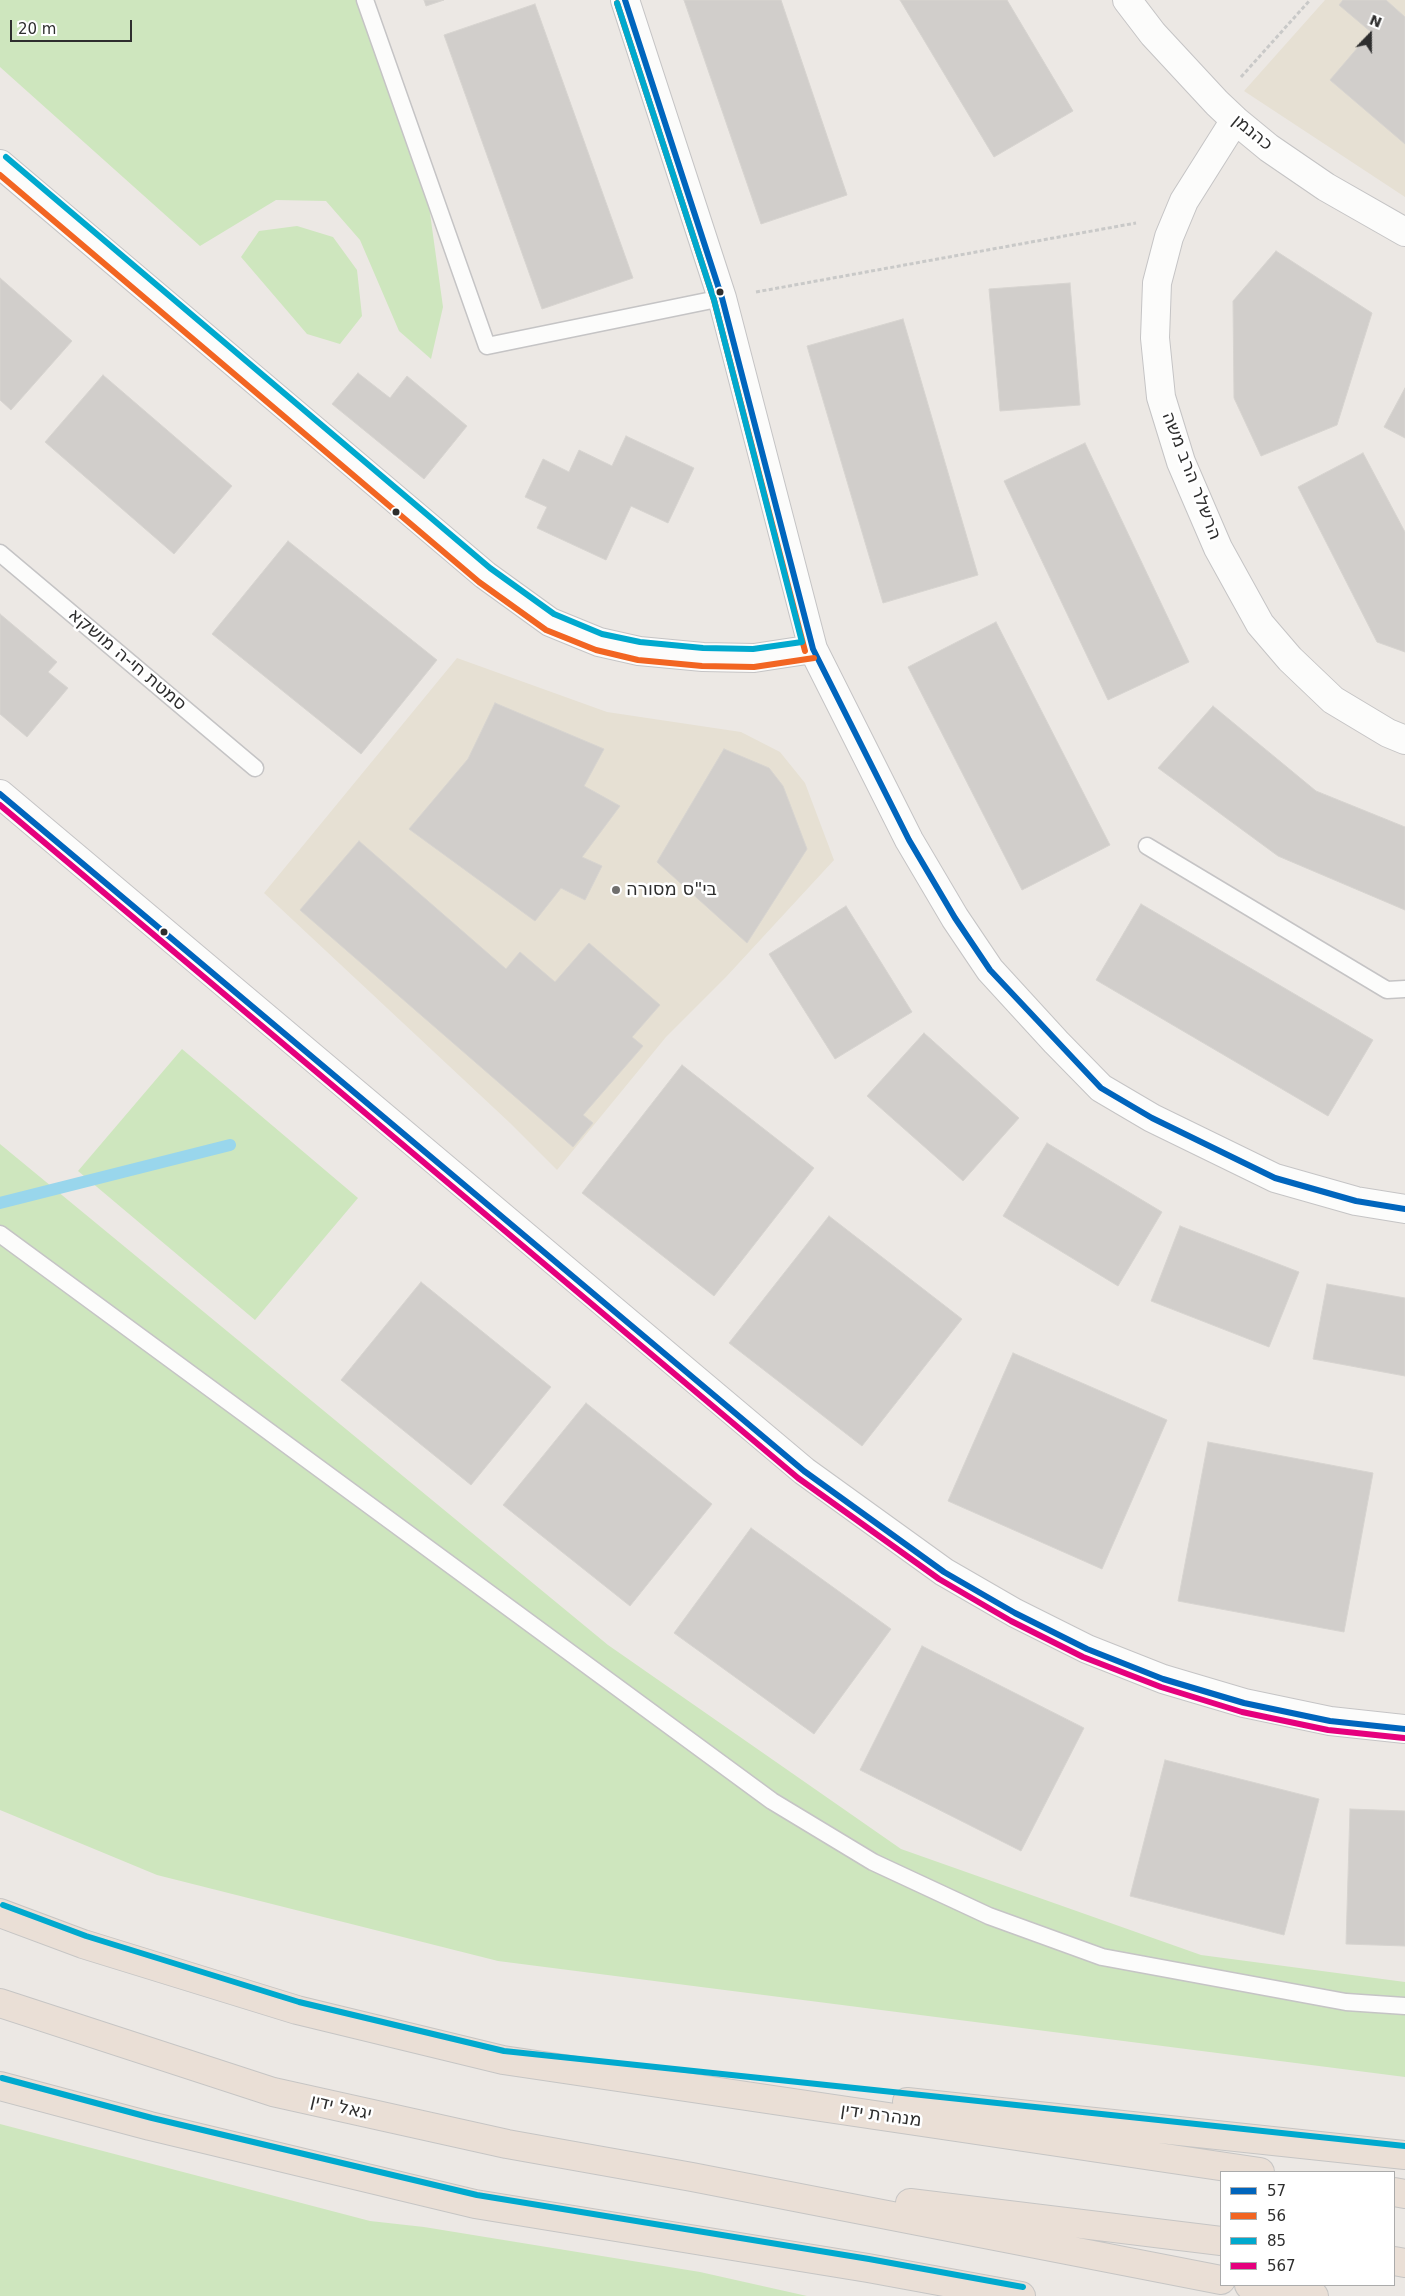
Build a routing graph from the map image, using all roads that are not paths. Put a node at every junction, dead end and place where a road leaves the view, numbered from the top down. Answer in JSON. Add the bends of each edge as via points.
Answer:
{"nodes":[{"id":1,"x":365,"y":0,"type":"edge"},
{"id":2,"x":625,"y":0,"type":"edge"},
{"id":3,"x":1127,"y":0,"type":"edge"},
{"id":4,"x":1226,"y":111,"type":"junction"},
{"id":5,"x":0,"y":164,"type":"edge"},
{"id":6,"x":1405,"y":232,"type":"edge"},
{"id":7,"x":722,"y":298,"type":"junction"},
{"id":8,"x":0,"y":553,"type":"edge"},
{"id":9,"x":812,"y":649,"type":"junction"},
{"id":10,"x":1405,"y":740,"type":"edge"},
{"id":11,"x":255,"y":768,"type":"dead end"},
{"id":12,"x":0,"y":794,"type":"edge"},
{"id":13,"x":1147,"y":846,"type":"dead end"},
{"id":14,"x":1405,"y":989,"type":"edge"},
{"id":15,"x":1405,"y":1209,"type":"edge"},
{"id":16,"x":0,"y":1234,"type":"edge"},
{"id":17,"x":1405,"y":1729,"type":"edge"},
{"id":18,"x":0,"y":1913,"type":"edge"},
{"id":19,"x":0,"y":2003,"type":"edge"},
{"id":20,"x":1405,"y":2006,"type":"edge"},
{"id":21,"x":503,"y":2060,"type":"junction"},
{"id":22,"x":0,"y":2086,"type":"edge"},
{"id":23,"x":1405,"y":2155,"type":"edge"},
{"id":24,"x":1253,"y":2171,"type":"edge"},
{"id":25,"x":692,"y":2177,"type":"junction"},
{"id":26,"x":1220,"y":2241,"type":"edge"},
{"id":27,"x":1220,"y":2280,"type":"edge"},
{"id":28,"x":1256,"y":2286,"type":"edge"},
{"id":29,"x":1021,"y":2296,"type":"edge"},
{"id":30,"x":1314,"y":2296,"type":"edge"}],
"edges":[{"from":1,"to":7,"type":"lane","via":[[487,346]]},
{"from":2,"to":7,"type":"street"},
{"from":3,"to":4,"type":"street","name":"כהנמן","via":[[1153,34]]},
{"from":4,"to":6,"type":"street","name":"כהנמן","via":[[1269,148],[1326,187]]},
{"from":4,"to":10,"type":"street","name":"הרשלר הרב משה","via":[[1203,168],[1168,237],[1158,283],[1154,338],[1161,397],[1181,462],[1218,548],[1260,624],[1290,659],[1333,700]]},
{"from":5,"to":9,"type":"street","via":[[485,575],[550,622],[599,642],[639,651],[754,658]]},
{"from":7,"to":9,"type":"street"},
{"from":8,"to":11,"type":"lane","name":"סמטת חי-ה מושקא"},
{"from":9,"to":15,"type":"street","via":[[909,840],[954,918],[990,970],[1101,1088],[1152,1118],[1275,1178],[1356,1201]]},
{"from":12,"to":17,"type":"street","via":[[804,1471],[944,1572],[1014,1613],[1087,1649],[1164,1679],[1244,1703],[1330,1720]]},
{"from":13,"to":14,"type":"lane","via":[[1387,990]]},
{"from":16,"to":20,"type":"lane","via":[[772,1801],[872,1862],[989,1916],[1102,1957],[1346,2002]]},
{"from":18,"to":21,"type":"highway","via":[[83,1944],[296,2010]]},
{"from":19,"to":25,"type":"highway","name":"יגאל ידין","via":[[273,2092],[506,2144]]},
{"from":21,"to":23,"type":"highway"},
{"from":21,"to":24,"type":"highway","name":"מנהרת ידין"},
{"from":22,"to":29,"type":"highway","via":[[150,2126],[475,2204]]},
{"from":25,"to":26,"type":"highway"},
{"from":25,"to":27,"type":"highway"},
{"from":28,"to":30,"type":"highway"}]}
